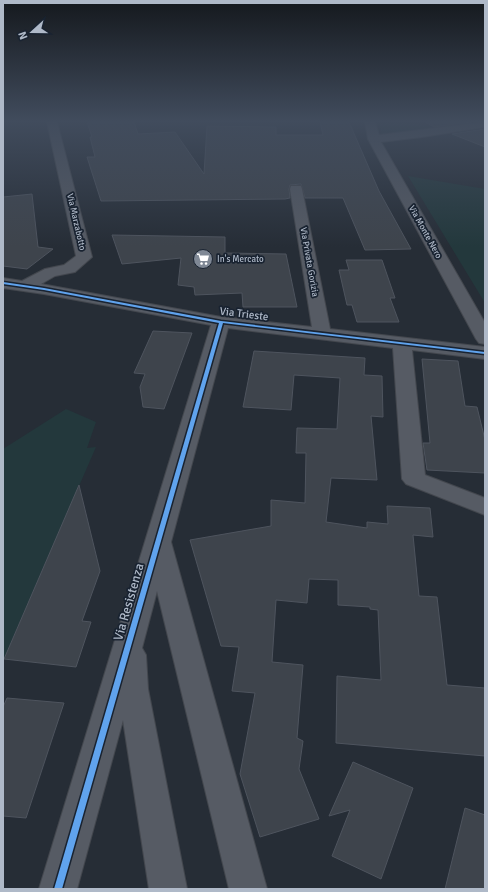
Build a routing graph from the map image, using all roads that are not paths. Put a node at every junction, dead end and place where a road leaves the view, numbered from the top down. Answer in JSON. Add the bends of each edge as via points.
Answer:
{"nodes":[{"id":1,"x":62,"y":164,"type":"edge"},
{"id":2,"x":388,"y":164,"type":"edge"},
{"id":3,"x":296,"y":189,"type":"dead end"},
{"id":4,"x":69,"y":269,"type":"junction"},
{"id":5,"x":3,"y":283,"type":"edge"},
{"id":6,"x":24,"y":286,"type":"junction"},
{"id":7,"x":68,"y":293,"type":"junction"},
{"id":8,"x":221,"y":322,"type":"junction"},
{"id":9,"x":322,"y":334,"type":"junction"},
{"id":10,"x":485,"y":339,"type":"edge"},
{"id":11,"x":402,"y":343,"type":"junction"},
{"id":12,"x":485,"y":353,"type":"edge"},
{"id":13,"x":485,"y":507,"type":"edge"},
{"id":14,"x":158,"y":542,"type":"junction"},
{"id":15,"x":130,"y":639,"type":"junction"},
{"id":16,"x":58,"y":889,"type":"edge"},
{"id":17,"x":168,"y":889,"type":"edge"},
{"id":18,"x":248,"y":889,"type":"edge"}],
"edges":[{"from":1,"to":4,"type":"street","name":"Via Marzabotto","via":[[84,257]]},
{"from":2,"to":10,"type":"street","name":"Via Monte Nero"},
{"from":3,"to":9,"type":"street","name":"Via Privata Gorizia"},
{"from":4,"to":6,"type":"street","via":[[50,272]]},
{"from":4,"to":7,"type":"street","via":[[74,275]]},
{"from":5,"to":6,"type":"street","name":"Via Trieste"},
{"from":6,"to":7,"type":"street","name":"Via Trieste"},
{"from":7,"to":8,"type":"street","name":"Via Trieste"},
{"from":8,"to":9,"type":"street","name":"Via Trieste"},
{"from":8,"to":14,"type":"street","name":"Via Resistenza"},
{"from":9,"to":11,"type":"street","name":"Via Trieste"},
{"from":11,"to":12,"type":"street","name":"Via Trieste"},
{"from":11,"to":13,"type":"street","via":[[414,479]]},
{"from":14,"to":15,"type":"street","name":"Via Resistenza"},
{"from":14,"to":18,"type":"street"},
{"from":15,"to":16,"type":"street","name":"Via Resistenza"},
{"from":15,"to":17,"type":"street","name":"Via Resistenza","via":[[133,689]]}]}
